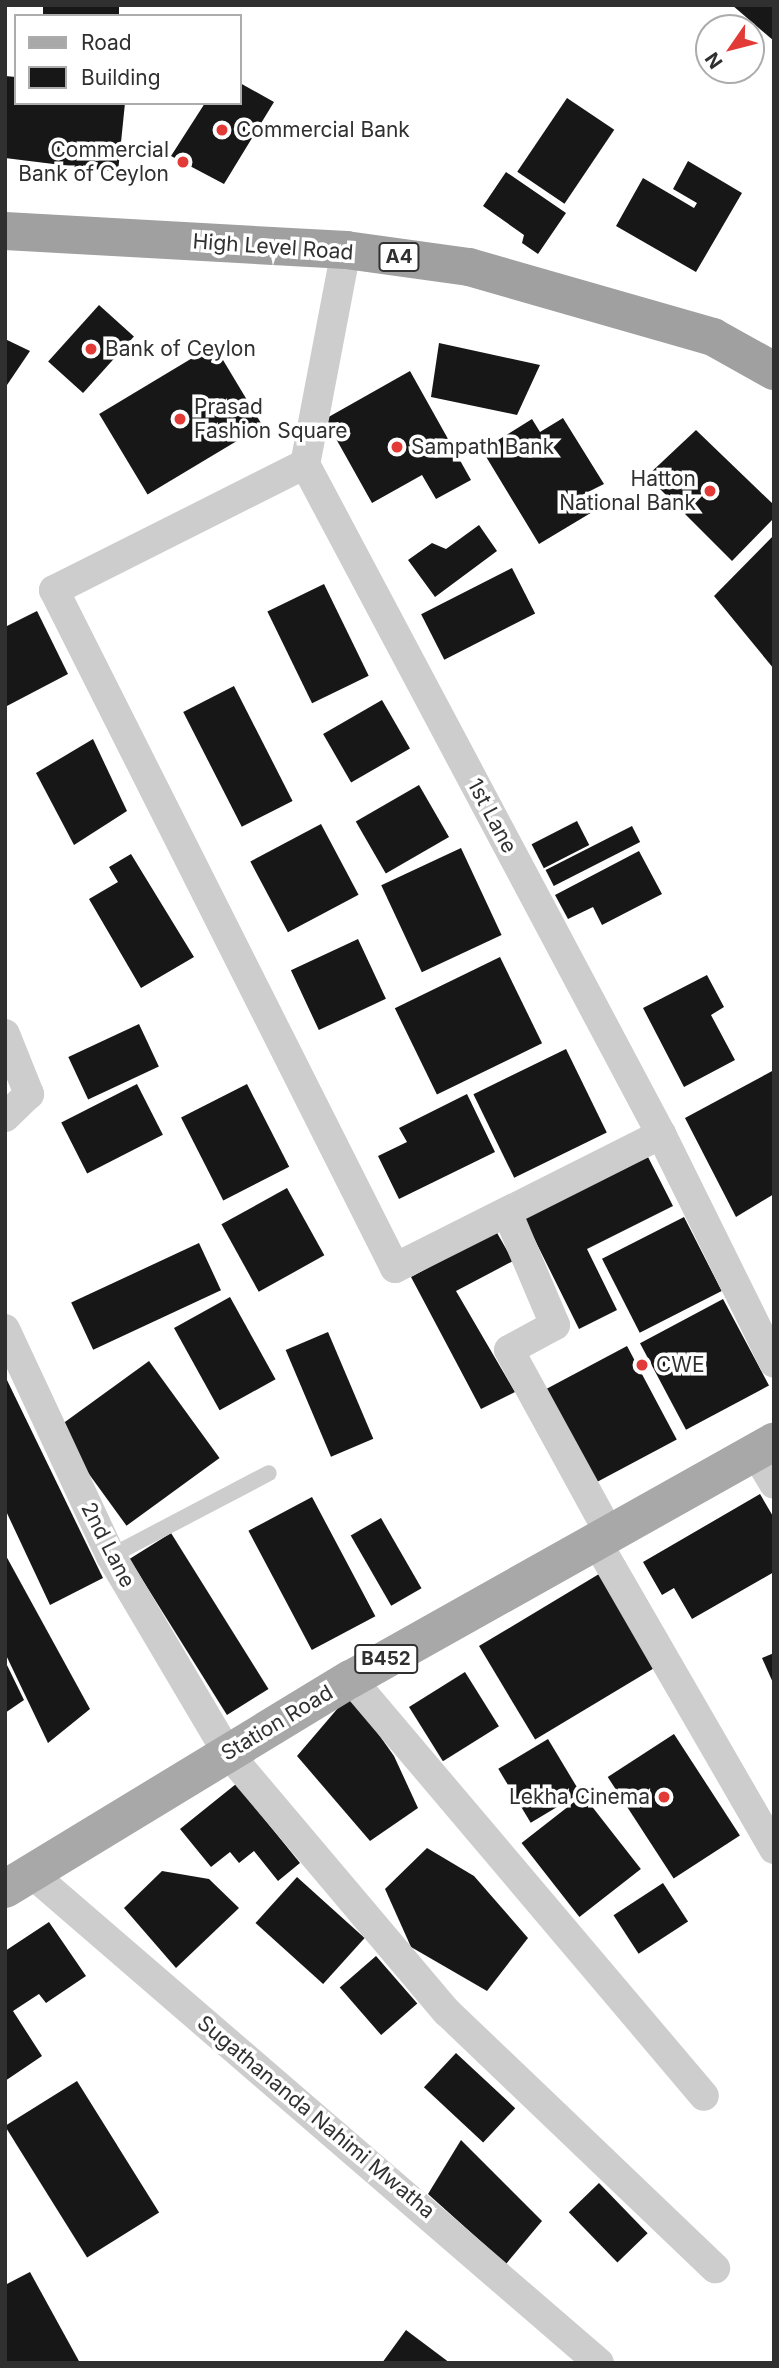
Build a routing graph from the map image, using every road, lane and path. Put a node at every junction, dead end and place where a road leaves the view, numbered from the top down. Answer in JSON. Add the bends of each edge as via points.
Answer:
{"nodes":[{"id":1,"x":5,"y":231,"type":"edge"},
{"id":2,"x":346,"y":250,"type":"junction"},
{"id":3,"x":774,"y":371,"type":"edge"},
{"id":4,"x":305,"y":464,"type":"junction"},
{"id":5,"x":5,"y":1034,"type":"edge"},
{"id":6,"x":5,"y":1117,"type":"edge"},
{"id":7,"x":661,"y":1134,"type":"junction"},
{"id":8,"x":507,"y":1212,"type":"junction"},
{"id":9,"x":5,"y":1329,"type":"edge"},
{"id":10,"x":774,"y":1363,"type":"edge"},
{"id":11,"x":765,"y":1447,"type":"edge"},
{"id":12,"x":269,"y":1473,"type":"dead end"},
{"id":13,"x":774,"y":1485,"type":"edge"},
{"id":14,"x":601,"y":1535,"type":"junction"},
{"id":15,"x":111,"y":1556,"type":"junction"},
{"id":16,"x":351,"y":1679,"type":"junction"},
{"id":17,"x":227,"y":1752,"type":"junction"},
{"id":18,"x":774,"y":1849,"type":"edge"},
{"id":19,"x":18,"y":1881,"type":"edge"},
{"id":20,"x":704,"y":2096,"type":"dead end"},
{"id":21,"x":715,"y":2268,"type":"dead end"},
{"id":22,"x":599,"y":2363,"type":"edge"}],
"edges":[{"from":1,"to":2,"type":"highway","name":"High Level Road","number":"A4"},
{"from":2,"to":3,"type":"highway","name":"High Level Road","number":"A4","via":[[469,267],[713,337]]},
{"from":2,"to":4,"type":"street"},
{"from":4,"to":7,"type":"street","name":"1st Lane"},
{"from":4,"to":8,"type":"street","via":[[54,590],[395,1268]]},
{"from":5,"to":6,"type":"street","via":[[29,1094]]},
{"from":7,"to":8,"type":"street"},
{"from":7,"to":10,"type":"street","name":"1st Lane"},
{"from":8,"to":14,"type":"street","via":[[555,1325],[509,1350]]},
{"from":9,"to":15,"type":"street","name":"2nd Lane"},
{"from":11,"to":13,"type":"street"},
{"from":11,"to":14,"type":"main road","name":"Station Road","number":"B452"},
{"from":12,"to":15,"type":"lane"},
{"from":14,"to":16,"type":"main road","name":"Station Road","number":"B452"},
{"from":14,"to":18,"type":"street"},
{"from":15,"to":17,"type":"street","name":"2nd Lane"},
{"from":16,"to":17,"type":"main road","name":"Station Road","number":"B452"},
{"from":16,"to":20,"type":"street"},
{"from":17,"to":19,"type":"main road","name":"Station Road","number":"B452"},
{"from":17,"to":21,"type":"street","name":"2nd Lane","via":[[447,2012]]},
{"from":19,"to":22,"type":"street","name":"Sugathananda Nahimi Mwatha"}]}
